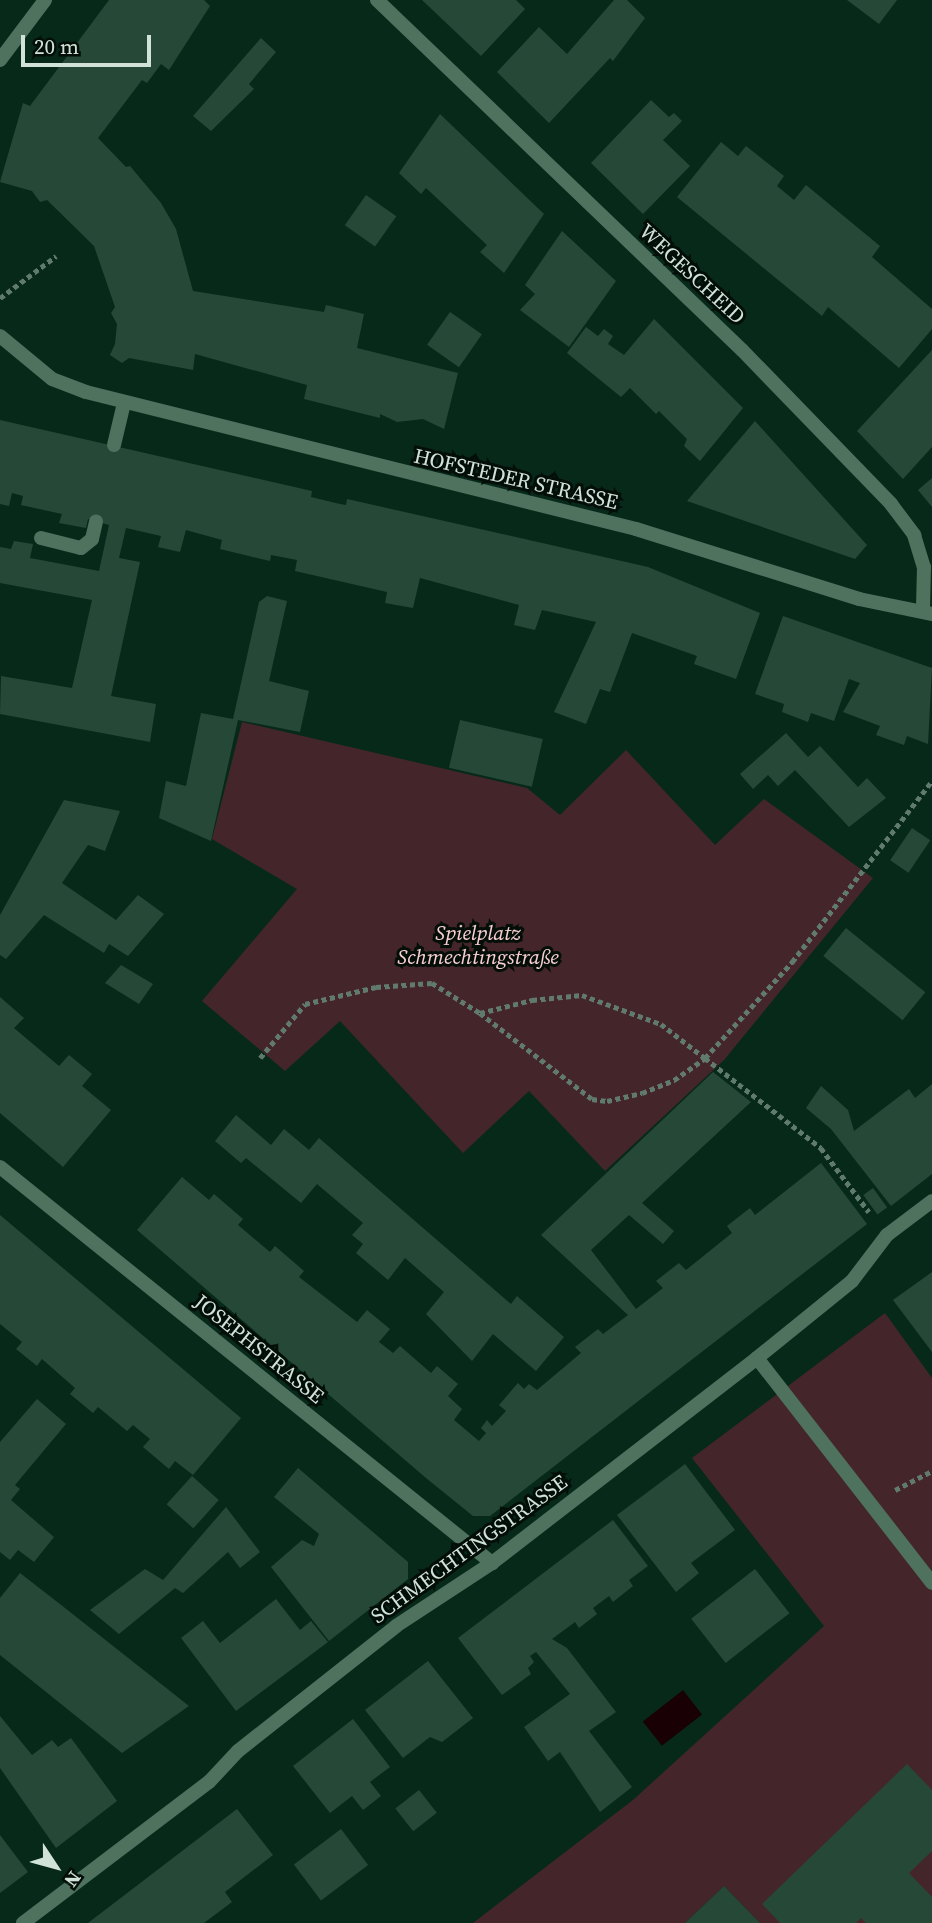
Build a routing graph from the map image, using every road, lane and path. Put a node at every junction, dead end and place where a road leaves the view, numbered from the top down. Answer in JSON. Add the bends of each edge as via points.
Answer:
{"nodes":[{"id":1,"x":45,"y":0,"type":"edge"},
{"id":2,"x":377,"y":0,"type":"edge"},
{"id":3,"x":0,"y":60,"type":"edge"},
{"id":4,"x":56,"y":256,"type":"dead end"},
{"id":5,"x":0,"y":298,"type":"edge"},
{"id":6,"x":0,"y":336,"type":"edge"},
{"id":7,"x":124,"y":403,"type":"junction"},
{"id":8,"x":114,"y":445,"type":"dead end"},
{"id":9,"x":96,"y":522,"type":"dead end"},
{"id":10,"x":41,"y":538,"type":"dead end"},
{"id":11,"x":927,"y":611,"type":"edge"},
{"id":12,"x":932,"y":781,"type":"edge"},
{"id":13,"x":480,"y":1013,"type":"junction"},
{"id":14,"x":260,"y":1058,"type":"dead end"},
{"id":15,"x":705,"y":1058,"type":"junction"},
{"id":16,"x":0,"y":1167,"type":"edge"},
{"id":17,"x":932,"y":1201,"type":"edge"},
{"id":18,"x":887,"y":1235,"type":"junction"},
{"id":19,"x":757,"y":1358,"type":"junction"},
{"id":20,"x":932,"y":1471,"type":"edge"},
{"id":21,"x":870,"y":1503,"type":"junction"},
{"id":22,"x":492,"y":1563,"type":"junction"},
{"id":23,"x":932,"y":1583,"type":"edge"},
{"id":24,"x":23,"y":1923,"type":"edge"}],
"edges":[{"from":1,"to":3,"type":"street"},
{"from":2,"to":11,"type":"street","name":"WEGESCHEID","via":[[742,349],[891,504],[914,535],[924,567]]},
{"from":4,"to":5,"type":"path"},
{"from":6,"to":7,"type":"street","name":"HOFSTEDER STRASSE","via":[[52,379]]},
{"from":7,"to":8,"type":"street"},
{"from":7,"to":11,"type":"street","name":"HOFSTEDER STRASSE","via":[[636,529],[859,599]]},
{"from":9,"to":10,"type":"street","via":[[92,539],[81,548]]},
{"from":12,"to":15,"type":"path","via":[[792,962]]},
{"from":13,"to":14,"type":"path","via":[[432,983],[376,987],[305,1004]]},
{"from":13,"to":15,"type":"path","via":[[532,1000],[582,995],[662,1024]]},
{"from":13,"to":15,"type":"path","via":[[592,1099],[607,1101],[642,1093],[674,1080]]},
{"from":15,"to":18,"type":"path","via":[[821,1148]]},
{"from":16,"to":22,"type":"street","name":"JOSEPHSTRASSE"},
{"from":17,"to":18,"type":"street","name":"SCHMECHTINGSTRASSE"},
{"from":18,"to":19,"type":"street","name":"SCHMECHTINGSTRASSE","via":[[852,1281]]},
{"from":19,"to":21,"type":"street"},
{"from":19,"to":22,"type":"street","name":"SCHMECHTINGSTRASSE"},
{"from":20,"to":21,"type":"path"},
{"from":21,"to":23,"type":"street"},
{"from":22,"to":24,"type":"street","name":"SCHMECHTINGSTRASSE","via":[[396,1626],[238,1751],[209,1782]]}]}
